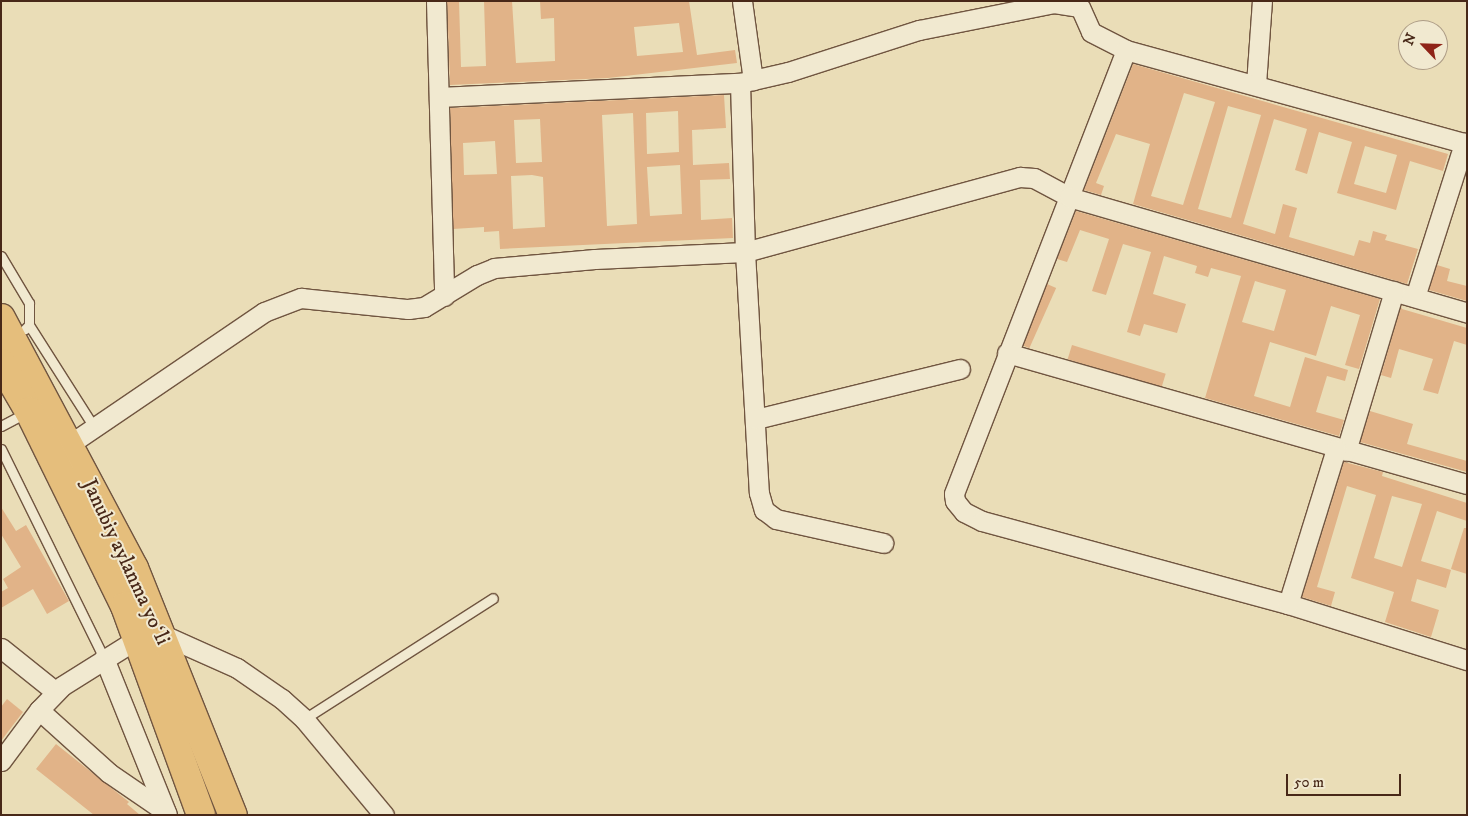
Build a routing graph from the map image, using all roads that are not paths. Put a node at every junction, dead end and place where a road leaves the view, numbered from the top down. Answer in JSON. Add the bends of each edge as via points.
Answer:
{"nodes":[{"id":1,"x":436,"y":1,"type":"edge"},
{"id":2,"x":742,"y":1,"type":"edge"},
{"id":3,"x":1262,"y":1,"type":"edge"},
{"id":4,"x":1126,"y":50,"type":"junction"},
{"id":5,"x":747,"y":82,"type":"junction"},
{"id":6,"x":1256,"y":84,"type":"junction"},
{"id":7,"x":439,"y":97,"type":"junction"},
{"id":8,"x":1465,"y":143,"type":"edge"},
{"id":9,"x":1069,"y":196,"type":"junction"},
{"id":10,"x":745,"y":252,"type":"junction"},
{"id":11,"x":1,"y":256,"type":"edge"},
{"id":12,"x":1394,"y":291,"type":"junction"},
{"id":13,"x":444,"y":296,"type":"junction"},
{"id":14,"x":1415,"y":297,"type":"junction"},
{"id":15,"x":1467,"y":313,"type":"edge"},
{"id":16,"x":15,"y":328,"type":"edge"},
{"id":17,"x":1007,"y":353,"type":"junction"},
{"id":18,"x":2,"y":367,"type":"edge"},
{"id":19,"x":960,"y":369,"type":"dead end"},
{"id":20,"x":29,"y":411,"type":"junction"},
{"id":21,"x":756,"y":419,"type":"junction"},
{"id":22,"x":1,"y":426,"type":"edge"},
{"id":23,"x":94,"y":427,"type":"junction"},
{"id":24,"x":70,"y":444,"type":"junction"},
{"id":25,"x":1,"y":450,"type":"edge"},
{"id":26,"x":1341,"y":450,"type":"junction"},
{"id":27,"x":1467,"y":484,"type":"edge"},
{"id":28,"x":883,"y":543,"type":"dead end"},
{"id":29,"x":493,"y":598,"type":"dead end"},
{"id":30,"x":1288,"y":604,"type":"junction"},
{"id":31,"x":149,"y":636,"type":"junction"},
{"id":32,"x":1,"y":648,"type":"edge"},
{"id":33,"x":104,"y":658,"type":"junction"},
{"id":34,"x":1467,"y":660,"type":"edge"},
{"id":35,"x":56,"y":692,"type":"junction"},
{"id":36,"x":38,"y":710,"type":"junction"},
{"id":37,"x":304,"y":719,"type":"junction"},
{"id":38,"x":1,"y":761,"type":"edge"},
{"id":39,"x":166,"y":814,"type":"edge"},
{"id":40,"x":201,"y":815,"type":"edge"},
{"id":41,"x":233,"y":815,"type":"edge"},
{"id":42,"x":384,"y":815,"type":"edge"}],
"edges":[{"from":1,"to":7,"type":"street"},
{"from":2,"to":5,"type":"street"},
{"from":3,"to":6,"type":"street"},
{"from":4,"to":5,"type":"street","via":[[1091,32],[1083,12],[1075,4],[1044,4],[919,30],[797,70]]},
{"from":4,"to":6,"type":"street"},
{"from":4,"to":9,"type":"street"},
{"from":5,"to":7,"type":"street"},
{"from":5,"to":10,"type":"street"},
{"from":6,"to":8,"type":"street"},
{"from":7,"to":13,"type":"street"},
{"from":8,"to":14,"type":"street"},
{"from":9,"to":10,"type":"street","via":[[1034,178],[1005,180]]},
{"from":9,"to":12,"type":"street"},
{"from":9,"to":17,"type":"street"},
{"from":10,"to":13,"type":"street","via":[[513,265],[477,275]]},
{"from":10,"to":21,"type":"street"},
{"from":11,"to":16,"type":"lane","via":[[29,303]]},
{"from":12,"to":14,"type":"street"},
{"from":12,"to":26,"type":"street"},
{"from":13,"to":23,"type":"street","via":[[424,307],[408,309],[300,298],[264,312]]},
{"from":14,"to":15,"type":"street"},
{"from":16,"to":23,"type":"lane"},
{"from":16,"to":24,"type":"highway","name":"Janubiy aylanma yoʻli"},
{"from":17,"to":26,"type":"street"},
{"from":17,"to":30,"type":"street","via":[[954,494],[955,501],[964,512],[982,520]]},
{"from":18,"to":20,"type":"highway","name":"Janubiy aylanma yoʻli"},
{"from":19,"to":21,"type":"street"},
{"from":20,"to":22,"type":"lane"},
{"from":20,"to":31,"type":"highway","name":"Janubiy aylanma yoʻli","via":[[125,606]]},
{"from":21,"to":28,"type":"street","via":[[759,493],[764,510],[776,519]]},
{"from":23,"to":24,"type":"street"},
{"from":24,"to":31,"type":"highway","name":"Janubiy aylanma yoʻli","via":[[134,568]]},
{"from":25,"to":33,"type":"lane"},
{"from":26,"to":27,"type":"street"},
{"from":26,"to":30,"type":"street"},
{"from":29,"to":37,"type":"lane"},
{"from":30,"to":34,"type":"street"},
{"from":31,"to":33,"type":"street"},
{"from":31,"to":37,"type":"street","via":[[237,668]]},
{"from":31,"to":40,"type":"highway","name":"Janubiy aylanma yoʻli"},
{"from":31,"to":41,"type":"highway","name":"Janubiy aylanma yoʻli"},
{"from":32,"to":35,"type":"street"},
{"from":33,"to":35,"type":"street"},
{"from":33,"to":39,"type":"street"},
{"from":35,"to":36,"type":"street"},
{"from":36,"to":38,"type":"street"},
{"from":36,"to":39,"type":"street","via":[[109,774]]},
{"from":37,"to":42,"type":"street"}]}
